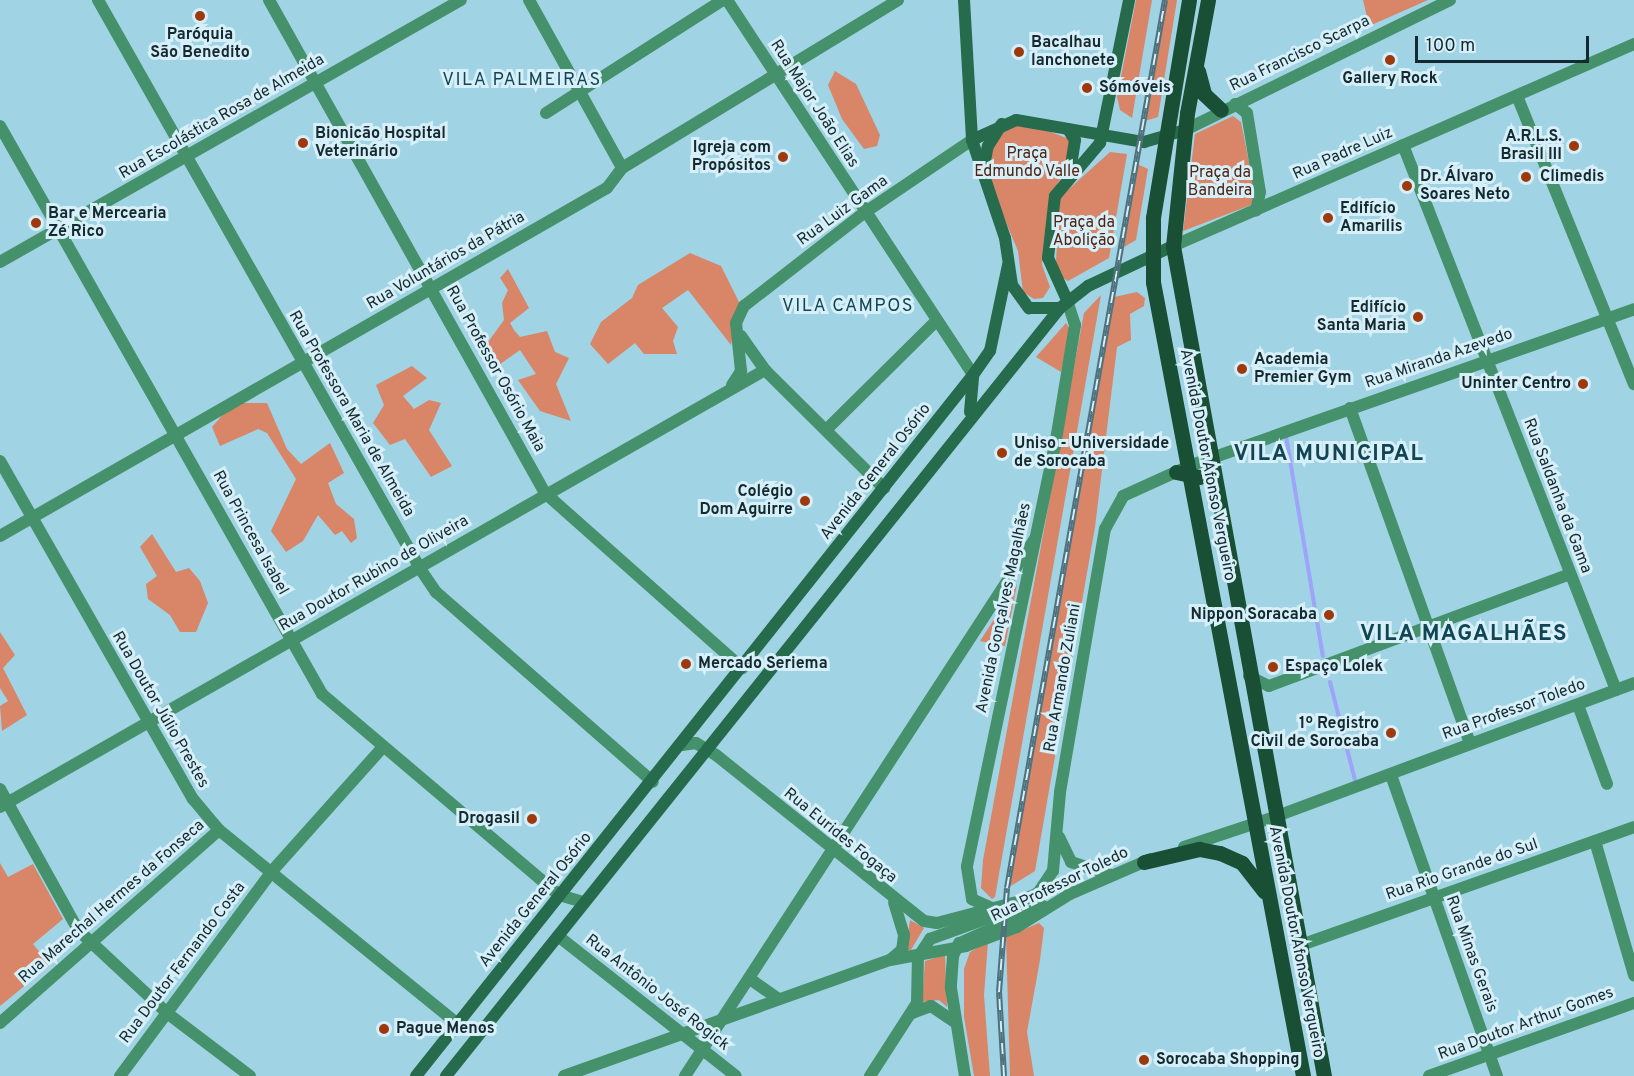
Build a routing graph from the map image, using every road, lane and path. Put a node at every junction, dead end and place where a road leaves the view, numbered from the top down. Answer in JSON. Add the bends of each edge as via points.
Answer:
{"nodes":[{"id":1,"x":98,"y":0,"type":"edge"},
{"id":2,"x":269,"y":0,"type":"edge"},
{"id":3,"x":461,"y":0,"type":"edge"},
{"id":4,"x":529,"y":0,"type":"edge"},
{"id":5,"x":725,"y":0,"type":"edge"},
{"id":6,"x":898,"y":0,"type":"edge"},
{"id":7,"x":964,"y":0,"type":"edge"},
{"id":8,"x":1129,"y":0,"type":"edge"},
{"id":9,"x":1188,"y":0,"type":"edge"},
{"id":10,"x":1208,"y":0,"type":"edge"},
{"id":11,"x":1450,"y":0,"type":"edge"},
{"id":12,"x":1634,"y":44,"type":"edge"},
{"id":13,"x":1197,"y":62,"type":"junction"},
{"id":14,"x":775,"y":73,"type":"junction"},
{"id":15,"x":316,"y":82,"type":"junction"},
{"id":16,"x":580,"y":92,"type":"junction"},
{"id":17,"x":1517,"y":96,"type":"junction"},
{"id":18,"x":1228,"y":107,"type":"junction"},
{"id":19,"x":546,"y":113,"type":"dead end"},
{"id":20,"x":1002,"y":123,"type":"junction"},
{"id":21,"x":0,"y":126,"type":"edge"},
{"id":22,"x":1068,"y":129,"type":"junction"},
{"id":23,"x":1185,"y":130,"type":"junction"},
{"id":24,"x":1102,"y":135,"type":"junction"},
{"id":25,"x":972,"y":140,"type":"junction"},
{"id":26,"x":1165,"y":140,"type":"junction"},
{"id":27,"x":1403,"y":145,"type":"junction"},
{"id":28,"x":186,"y":156,"type":"junction"},
{"id":29,"x":622,"y":168,"type":"junction"},
{"id":30,"x":1070,"y":174,"type":"junction"},
{"id":31,"x":982,"y":179,"type":"junction"},
{"id":32,"x":1256,"y":211,"type":"junction"},
{"id":33,"x":864,"y":213,"type":"junction"},
{"id":34,"x":59,"y":228,"type":"junction"},
{"id":35,"x":1173,"y":246,"type":"junction"},
{"id":36,"x":1152,"y":256,"type":"junction"},
{"id":37,"x":0,"y":262,"type":"edge"},
{"id":38,"x":1008,"y":265,"type":"junction"},
{"id":39,"x":431,"y":288,"type":"junction"},
{"id":40,"x":1064,"y":304,"type":"junction"},
{"id":41,"x":1634,"y":309,"type":"edge"},
{"id":42,"x":1608,"y":318,"type":"junction"},
{"id":43,"x":937,"y":320,"type":"junction"},
{"id":44,"x":739,"y":333,"type":"junction"},
{"id":45,"x":1487,"y":360,"type":"junction"},
{"id":46,"x":303,"y":363,"type":"junction"},
{"id":47,"x":765,"y":370,"type":"junction"},
{"id":48,"x":973,"y":375,"type":"junction"},
{"id":49,"x":1634,"y":384,"type":"edge"},
{"id":50,"x":732,"y":386,"type":"junction"},
{"id":51,"x":1350,"y":408,"type":"junction"},
{"id":52,"x":968,"y":417,"type":"junction"},
{"id":53,"x":826,"y":430,"type":"junction"},
{"id":54,"x":178,"y":436,"type":"junction"},
{"id":55,"x":1209,"y":459,"type":"junction"},
{"id":56,"x":0,"y":460,"type":"edge"},
{"id":57,"x":1185,"y":470,"type":"junction"},
{"id":58,"x":884,"y":488,"type":"junction"},
{"id":59,"x":545,"y":493,"type":"junction"},
{"id":60,"x":1123,"y":496,"type":"joint"},
{"id":61,"x":1220,"y":516,"type":"junction"},
{"id":62,"x":32,"y":518,"type":"junction"},
{"id":63,"x":0,"y":536,"type":"edge"},
{"id":64,"x":1034,"y":540,"type":"junction"},
{"id":65,"x":419,"y":568,"type":"junction"},
{"id":66,"x":1570,"y":574,"type":"junction"},
{"id":67,"x":1428,"y":626,"type":"junction"},
{"id":68,"x":292,"y":641,"type":"junction"},
{"id":69,"x":742,"y":668,"type":"junction"},
{"id":70,"x":1249,"y":676,"type":"junction"},
{"id":71,"x":1634,"y":683,"type":"edge"},
{"id":72,"x":1616,"y":690,"type":"junction"},
{"id":73,"x":1578,"y":705,"type":"junction"},
{"id":74,"x":147,"y":724,"type":"junction"},
{"id":75,"x":1470,"y":743,"type":"junction"},
{"id":76,"x":682,"y":746,"type":"junction"},
{"id":77,"x":383,"y":747,"type":"junction"},
{"id":78,"x":706,"y":748,"type":"junction"},
{"id":79,"x":1391,"y":775,"type":"junction"},
{"id":80,"x":653,"y":782,"type":"junction"},
{"id":81,"x":1606,"y":783,"type":"dead end"},
{"id":82,"x":0,"y":789,"type":"edge"},
{"id":83,"x":4,"y":805,"type":"edge"},
{"id":84,"x":1277,"y":816,"type":"junction"},
{"id":85,"x":1255,"y":822,"type":"junction"},
{"id":86,"x":1057,"y":824,"type":"junction"},
{"id":87,"x":1634,"y":828,"type":"edge"},
{"id":88,"x":219,"y":830,"type":"junction"},
{"id":89,"x":1595,"y":841,"type":"junction"},
{"id":90,"x":834,"y":852,"type":"junction"},
{"id":91,"x":1144,"y":861,"type":"junction"},
{"id":92,"x":273,"y":870,"type":"junction"},
{"id":93,"x":1053,"y":871,"type":"junction"},
{"id":94,"x":1112,"y":875,"type":"junction"},
{"id":95,"x":1038,"y":893,"type":"joint"},
{"id":96,"x":559,"y":895,"type":"junction"},
{"id":97,"x":1433,"y":898,"type":"junction"},
{"id":98,"x":893,"y":900,"type":"junction"},
{"id":99,"x":584,"y":902,"type":"junction"},
{"id":100,"x":1056,"y":902,"type":"junction"},
{"id":101,"x":1271,"y":908,"type":"junction"},
{"id":102,"x":995,"y":909,"type":"junction"},
{"id":103,"x":963,"y":917,"type":"joint"},
{"id":104,"x":558,"y":936,"type":"junction"},
{"id":105,"x":91,"y":943,"type":"junction"},
{"id":106,"x":1301,"y":945,"type":"junction"},
{"id":107,"x":957,"y":947,"type":"junction"},
{"id":108,"x":918,"y":957,"type":"junction"},
{"id":109,"x":890,"y":960,"type":"junction"},
{"id":110,"x":1634,"y":975,"type":"edge"},
{"id":111,"x":750,"y":979,"type":"junction"},
{"id":112,"x":779,"y":999,"type":"junction"},
{"id":113,"x":1634,"y":1003,"type":"edge"},
{"id":114,"x":167,"y":1013,"type":"junction"},
{"id":115,"x":912,"y":1013,"type":"junction"},
{"id":116,"x":722,"y":1020,"type":"junction"},
{"id":117,"x":0,"y":1023,"type":"edge"},
{"id":118,"x":458,"y":1024,"type":"junction"},
{"id":119,"x":956,"y":1024,"type":"junction"},
{"id":120,"x":682,"y":1032,"type":"junction"},
{"id":121,"x":703,"y":1049,"type":"junction"},
{"id":122,"x":1489,"y":1054,"type":"junction"},
{"id":123,"x":120,"y":1076,"type":"edge"},
{"id":124,"x":250,"y":1076,"type":"edge"},
{"id":125,"x":416,"y":1076,"type":"edge"},
{"id":126,"x":446,"y":1076,"type":"edge"},
{"id":127,"x":564,"y":1076,"type":"edge"},
{"id":128,"x":685,"y":1076,"type":"edge"},
{"id":129,"x":736,"y":1076,"type":"edge"},
{"id":130,"x":870,"y":1076,"type":"edge"},
{"id":131,"x":964,"y":1076,"type":"edge"},
{"id":132,"x":1303,"y":1076,"type":"edge"},
{"id":133,"x":1324,"y":1076,"type":"edge"},
{"id":134,"x":1429,"y":1076,"type":"edge"},
{"id":135,"x":1497,"y":1076,"type":"edge"}],
"edges":[{"from":1,"to":28,"type":"street","name":"Rua Professora Maria de Almeida"},
{"from":2,"to":15,"type":"street","name":"Rua Professor Osório Maia"},
{"from":3,"to":15,"type":"street","name":"Rua Escolástica Rosa de Almeida"},
{"from":4,"to":16,"type":"street"},
{"from":5,"to":14,"type":"street","name":"Rua Major João Elias"},
{"from":5,"to":16,"type":"street"},
{"from":6,"to":14,"type":"street","name":"Rua Voluntários da Pátria"},
{"from":7,"to":25,"type":"main road"},
{"from":8,"to":24,"type":"main road"},
{"from":9,"to":26,"type":"main road","name":"Avenida Doutor Afonso Vergueiro"},
{"from":10,"to":13,"type":"main road","name":"Avenida Doutor Afonso Vergueiro"},
{"from":11,"to":18,"type":"street","name":"Rua Francisco Scarpa"},
{"from":12,"to":17,"type":"street","name":"Rua Padre Luiz"},
{"from":13,"to":18,"type":"main road","via":[[1204,94]]},
{"from":13,"to":23,"type":"main road","name":"Avenida Doutor Afonso Vergueiro"},
{"from":14,"to":29,"type":"street","name":"Rua Voluntários da Pátria"},
{"from":14,"to":33,"type":"street","name":"Rua Major João Elias"},
{"from":15,"to":28,"type":"street","name":"Rua Escolástica Rosa de Almeida"},
{"from":15,"to":39,"type":"street","name":"Rua Professor Osório Maia"},
{"from":16,"to":19,"type":"street"},
{"from":16,"to":29,"type":"street"},
{"from":17,"to":27,"type":"street","name":"Rua Padre Luiz"},
{"from":17,"to":42,"type":"street"},
{"from":18,"to":23,"type":"street","name":"Rua Francisco Scarpa"},
{"from":18,"to":32,"type":"street","via":[[1247,113],[1260,192]]},
{"from":20,"to":22,"type":"main road","via":[[1016,120]]},
{"from":20,"to":25,"type":"main road"},
{"from":20,"to":31,"type":"main road","via":[[988,146]]},
{"from":21,"to":34,"type":"street","name":"Rua Princesa Isabel"},
{"from":22,"to":24,"type":"main road"},
{"from":22,"to":30,"type":"main road","via":[[1075,140]]},
{"from":23,"to":26,"type":"main road","name":"Rua Francisco Scarpa"},
{"from":23,"to":35,"type":"main road","name":"Avenida Doutor Afonso Vergueiro"},
{"from":24,"to":26,"type":"main road"},
{"from":24,"to":30,"type":"main road","via":[[1091,159]]},
{"from":25,"to":31,"type":"main road"},
{"from":25,"to":33,"type":"street","name":"Rua Luiz Gama"},
{"from":26,"to":36,"type":"main road","name":"Avenida Doutor Afonso Vergueiro"},
{"from":27,"to":32,"type":"street","name":"Rua Padre Luiz"},
{"from":27,"to":45,"type":"street","name":"Rua Saldanha da Gama"},
{"from":28,"to":34,"type":"street","name":"Rua Escolástica Rosa de Almeida"},
{"from":28,"to":46,"type":"street","name":"Rua Professora Maria de Almeida"},
{"from":29,"to":39,"type":"street","name":"Rua Voluntários da Pátria","via":[[607,188]]},
{"from":30,"to":40,"type":"main road","via":[[1055,196],[1050,236],[1050,266]]},
{"from":31,"to":38,"type":"main road","via":[[1005,238]]},
{"from":32,"to":35,"type":"street","name":"Rua Padre Luiz"},
{"from":33,"to":43,"type":"street","name":"Rua Major João Elias"},
{"from":33,"to":44,"type":"street","name":"Rua Luiz Gama","via":[[738,314]]},
{"from":34,"to":37,"type":"street","name":"Rua Escolástica Rosa de Almeida"},
{"from":34,"to":54,"type":"street","name":"Rua Princesa Isabel"},
{"from":35,"to":36,"type":"main road","name":"Rua Padre Luiz"},
{"from":35,"to":55,"type":"main road","name":"Avenida Doutor Afonso Vergueiro"},
{"from":36,"to":40,"type":"main road","name":"Rua Padre Luiz"},
{"from":36,"to":57,"type":"main road","name":"Avenida Doutor Afonso Vergueiro"},
{"from":38,"to":40,"type":"main road","via":[[1021,302],[1034,310]]},
{"from":38,"to":48,"type":"main road","name":"Avenida General Osório","via":[[990,351]]},
{"from":39,"to":46,"type":"street","name":"Rua Voluntários da Pátria"},
{"from":39,"to":59,"type":"street","name":"Rua Professor Osório Maia"},
{"from":40,"to":52,"type":"main road"},
{"from":40,"to":64,"type":"street","name":"Avenida Gonçalves Magalhães","via":[[1075,324]]},
{"from":41,"to":42,"type":"street","name":"Rua Miranda Azevedo"},
{"from":42,"to":45,"type":"street","name":"Rua Miranda Azevedo"},
{"from":42,"to":49,"type":"street"},
{"from":43,"to":48,"type":"street","name":"Rua Major João Elias"},
{"from":43,"to":53,"type":"street"},
{"from":44,"to":47,"type":"street"},
{"from":44,"to":50,"type":"street","via":[[741,371]]},
{"from":45,"to":51,"type":"street","name":"Rua Miranda Azevedo"},
{"from":45,"to":66,"type":"street","name":"Rua Saldanha da Gama"},
{"from":46,"to":54,"type":"street","name":"Rua Voluntários da Pátria"},
{"from":46,"to":65,"type":"street","name":"Rua Professora Maria de Almeida"},
{"from":47,"to":50,"type":"street","name":"Rua Doutor Rubino de Oliveira"},
{"from":47,"to":53,"type":"street"},
{"from":48,"to":52,"type":"main road","via":[[976,388]]},
{"from":48,"to":58,"type":"main road","name":"Avenida General Osório"},
{"from":50,"to":59,"type":"street","name":"Rua Doutor Rubino de Oliveira"},
{"from":51,"to":55,"type":"street","name":"Rua Miranda Azevedo"},
{"from":51,"to":67,"type":"street"},
{"from":52,"to":78,"type":"main road"},
{"from":53,"to":58,"type":"street"},
{"from":54,"to":62,"type":"street","name":"Rua Voluntários da Pátria"},
{"from":54,"to":68,"type":"street","name":"Rua Princesa Isabel"},
{"from":55,"to":57,"type":"street","name":"Rua Miranda Azevedo"},
{"from":55,"to":61,"type":"main road","name":"Avenida Doutor Afonso Vergueiro"},
{"from":56,"to":62,"type":"street","name":"Rua Doutor Júlio Prestes"},
{"from":57,"to":60,"type":"street","name":"Rua Miranda Azevedo"},
{"from":57,"to":61,"type":"main road","via":[[1210,490]]},
{"from":57,"to":85,"type":"main road","name":"Avenida Doutor Afonso Vergueiro"},
{"from":58,"to":69,"type":"main road","name":"Avenida General Osório"},
{"from":59,"to":65,"type":"street","name":"Rua Doutor Rubino de Oliveira"},
{"from":59,"to":69,"type":"street","name":"Rua Professor Osório Maia"},
{"from":60,"to":86,"type":"street","name":"Rua Armando Zuliani","via":[[1105,529]]},
{"from":61,"to":70,"type":"main road","name":"Avenida Doutor Afonso Vergueiro"},
{"from":62,"to":63,"type":"street","name":"Rua Voluntários da Pátria"},
{"from":62,"to":74,"type":"street","name":"Rua Doutor Júlio Prestes"},
{"from":64,"to":90,"type":"street"},
{"from":64,"to":102,"type":"street","name":"Avenida Gonçalves Magalhães","via":[[967,866],[972,898]]},
{"from":65,"to":68,"type":"street","name":"Rua Doutor Rubino de Oliveira"},
{"from":65,"to":80,"type":"street","name":"Rua Professora Maria de Almeida","via":[[436,592]]},
{"from":66,"to":67,"type":"street"},
{"from":66,"to":72,"type":"street","name":"Rua Saldanha da Gama"},
{"from":67,"to":70,"type":"street","via":[[1269,686]]},
{"from":67,"to":75,"type":"street"},
{"from":68,"to":74,"type":"street","name":"Rua Doutor Rubino de Oliveira"},
{"from":68,"to":77,"type":"street","name":"Rua Princesa Isabel","via":[[322,694]]},
{"from":69,"to":76,"type":"main road","name":"Avenida General Osório"},
{"from":70,"to":84,"type":"main road","name":"Avenida Doutor Afonso Vergueiro"},
{"from":71,"to":72,"type":"street","name":"Rua Professor Toledo"},
{"from":72,"to":73,"type":"street","name":"Rua Professor Toledo"},
{"from":73,"to":75,"type":"street","name":"Rua Professor Toledo"},
{"from":73,"to":81,"type":"street"},
{"from":74,"to":83,"type":"street","name":"Rua Doutor Rubino de Oliveira"},
{"from":74,"to":88,"type":"street","name":"Rua Doutor Júlio Prestes","via":[[193,799]]},
{"from":75,"to":79,"type":"street","name":"Rua Professor Toledo"},
{"from":76,"to":78,"type":"street"},
{"from":76,"to":80,"type":"main road","name":"Avenida General Osório"},
{"from":77,"to":92,"type":"street","name":"Rua Doutor Fernando Costa"},
{"from":77,"to":96,"type":"street","name":"Rua Princesa Isabel"},
{"from":78,"to":90,"type":"street","name":"Rua Eurides Fogaça"},
{"from":78,"to":99,"type":"main road"},
{"from":79,"to":84,"type":"street","name":"Rua Professor Toledo"},
{"from":79,"to":97,"type":"street","name":"Rua Minas Gerais"},
{"from":80,"to":96,"type":"main road","name":"Avenida General Osório"},
{"from":82,"to":83,"type":"street"},
{"from":83,"to":105,"type":"street","via":[[78,930]]},
{"from":84,"to":85,"type":"street","name":"Rua Professor Toledo"},
{"from":84,"to":106,"type":"main road","name":"Avenida Doutor Afonso Vergueiro"},
{"from":85,"to":91,"type":"street","name":"Rua Professor Toledo"},
{"from":85,"to":101,"type":"main road","name":"Avenida Doutor Afonso Vergueiro"},
{"from":86,"to":93,"type":"street","name":"Rua Armando Zuliani"},
{"from":86,"to":94,"type":"street","via":[[1067,859]]},
{"from":87,"to":89,"type":"street","name":"Rua Rio Grande do Sul"},
{"from":88,"to":92,"type":"street","name":"Rua Doutor Júlio Prestes"},
{"from":88,"to":105,"type":"street","name":"Rua Marechal Hermes da Fonseca"},
{"from":89,"to":97,"type":"street","name":"Rua Rio Grande do Sul"},
{"from":89,"to":110,"type":"street"},
{"from":90,"to":98,"type":"street","name":"Rua Eurides Fogaça"},
{"from":90,"to":111,"type":"street"},
{"from":91,"to":94,"type":"street","name":"Rua Professor Toledo"},
{"from":91,"to":101,"type":"main road","via":[[1199,849],[1227,855],[1258,880]]},
{"from":92,"to":114,"type":"street","name":"Rua Doutor Fernando Costa"},
{"from":92,"to":118,"type":"street","name":"Rua Doutor Júlio Prestes"},
{"from":93,"to":95,"type":"street","name":"Rua Armando Zuliani"},
{"from":93,"to":100,"type":"street","name":"Rua Armando Zuliani"},
{"from":93,"to":108,"type":"street","via":[[1049,885],[1034,900],[930,939]]},
{"from":94,"to":100,"type":"street","name":"Rua Professor Toledo"},
{"from":95,"to":102,"type":"street","name":"Rua Professor Toledo"},
{"from":96,"to":99,"type":"street","name":"Rua Princesa Isabel"},
{"from":96,"to":118,"type":"main road","name":"Avenida General Osório"},
{"from":97,"to":106,"type":"street","name":"Rua Rio Grande do Sul"},
{"from":97,"to":122,"type":"street","name":"Rua Minas Gerais"},
{"from":98,"to":103,"type":"street","name":"Rua Eurides Fogaça","via":[[924,921]]},
{"from":98,"to":109,"type":"street","via":[[904,935],[902,950]]},
{"from":99,"to":104,"type":"main road"},
{"from":100,"to":107,"type":"street","name":"Rua Professor Toledo"},
{"from":101,"to":132,"type":"main road","name":"Avenida Doutor Afonso Vergueiro"},
{"from":102,"to":103,"type":"street","name":"Rua Professor Toledo"},
{"from":104,"to":120,"type":"street","name":"Rua Antônio José Rogick"},
{"from":104,"to":126,"type":"main road"},
{"from":105,"to":114,"type":"street"},
{"from":105,"to":117,"type":"street","name":"Rua Marechal Hermes da Fonseca"},
{"from":106,"to":133,"type":"main road","name":"Avenida Doutor Afonso Vergueiro"},
{"from":107,"to":108,"type":"street","name":"Rua Professor Toledo"},
{"from":107,"to":119,"type":"street","via":[[951,966]]},
{"from":108,"to":109,"type":"street","name":"Rua Professor Toledo"},
{"from":108,"to":115,"type":"street","via":[[921,985]]},
{"from":109,"to":112,"type":"street","name":"Rua Professor Toledo"},
{"from":111,"to":112,"type":"street"},
{"from":111,"to":116,"type":"street"},
{"from":112,"to":116,"type":"street","name":"Rua Professor Toledo"},
{"from":113,"to":122,"type":"street","name":"Rua Doutor Arthur Gomes"},
{"from":114,"to":123,"type":"street","name":"Rua Doutor Fernando Costa"},
{"from":114,"to":124,"type":"street"},
{"from":115,"to":119,"type":"street","via":[[931,1006]]},
{"from":115,"to":130,"type":"street"},
{"from":116,"to":120,"type":"street","name":"Rua Professor Toledo"},
{"from":116,"to":121,"type":"street"},
{"from":118,"to":125,"type":"main road","name":"Avenida General Osório"},
{"from":119,"to":131,"type":"street"},
{"from":120,"to":121,"type":"street","name":"Rua Antônio José Rogick"},
{"from":120,"to":127,"type":"street","name":"Rua Professor Toledo"},
{"from":121,"to":128,"type":"street"},
{"from":121,"to":129,"type":"street","name":"Rua Antônio José Rogick"},
{"from":122,"to":134,"type":"street","name":"Rua Doutor Arthur Gomes"},
{"from":122,"to":135,"type":"street","name":"Rua Minas Gerais"}]}
